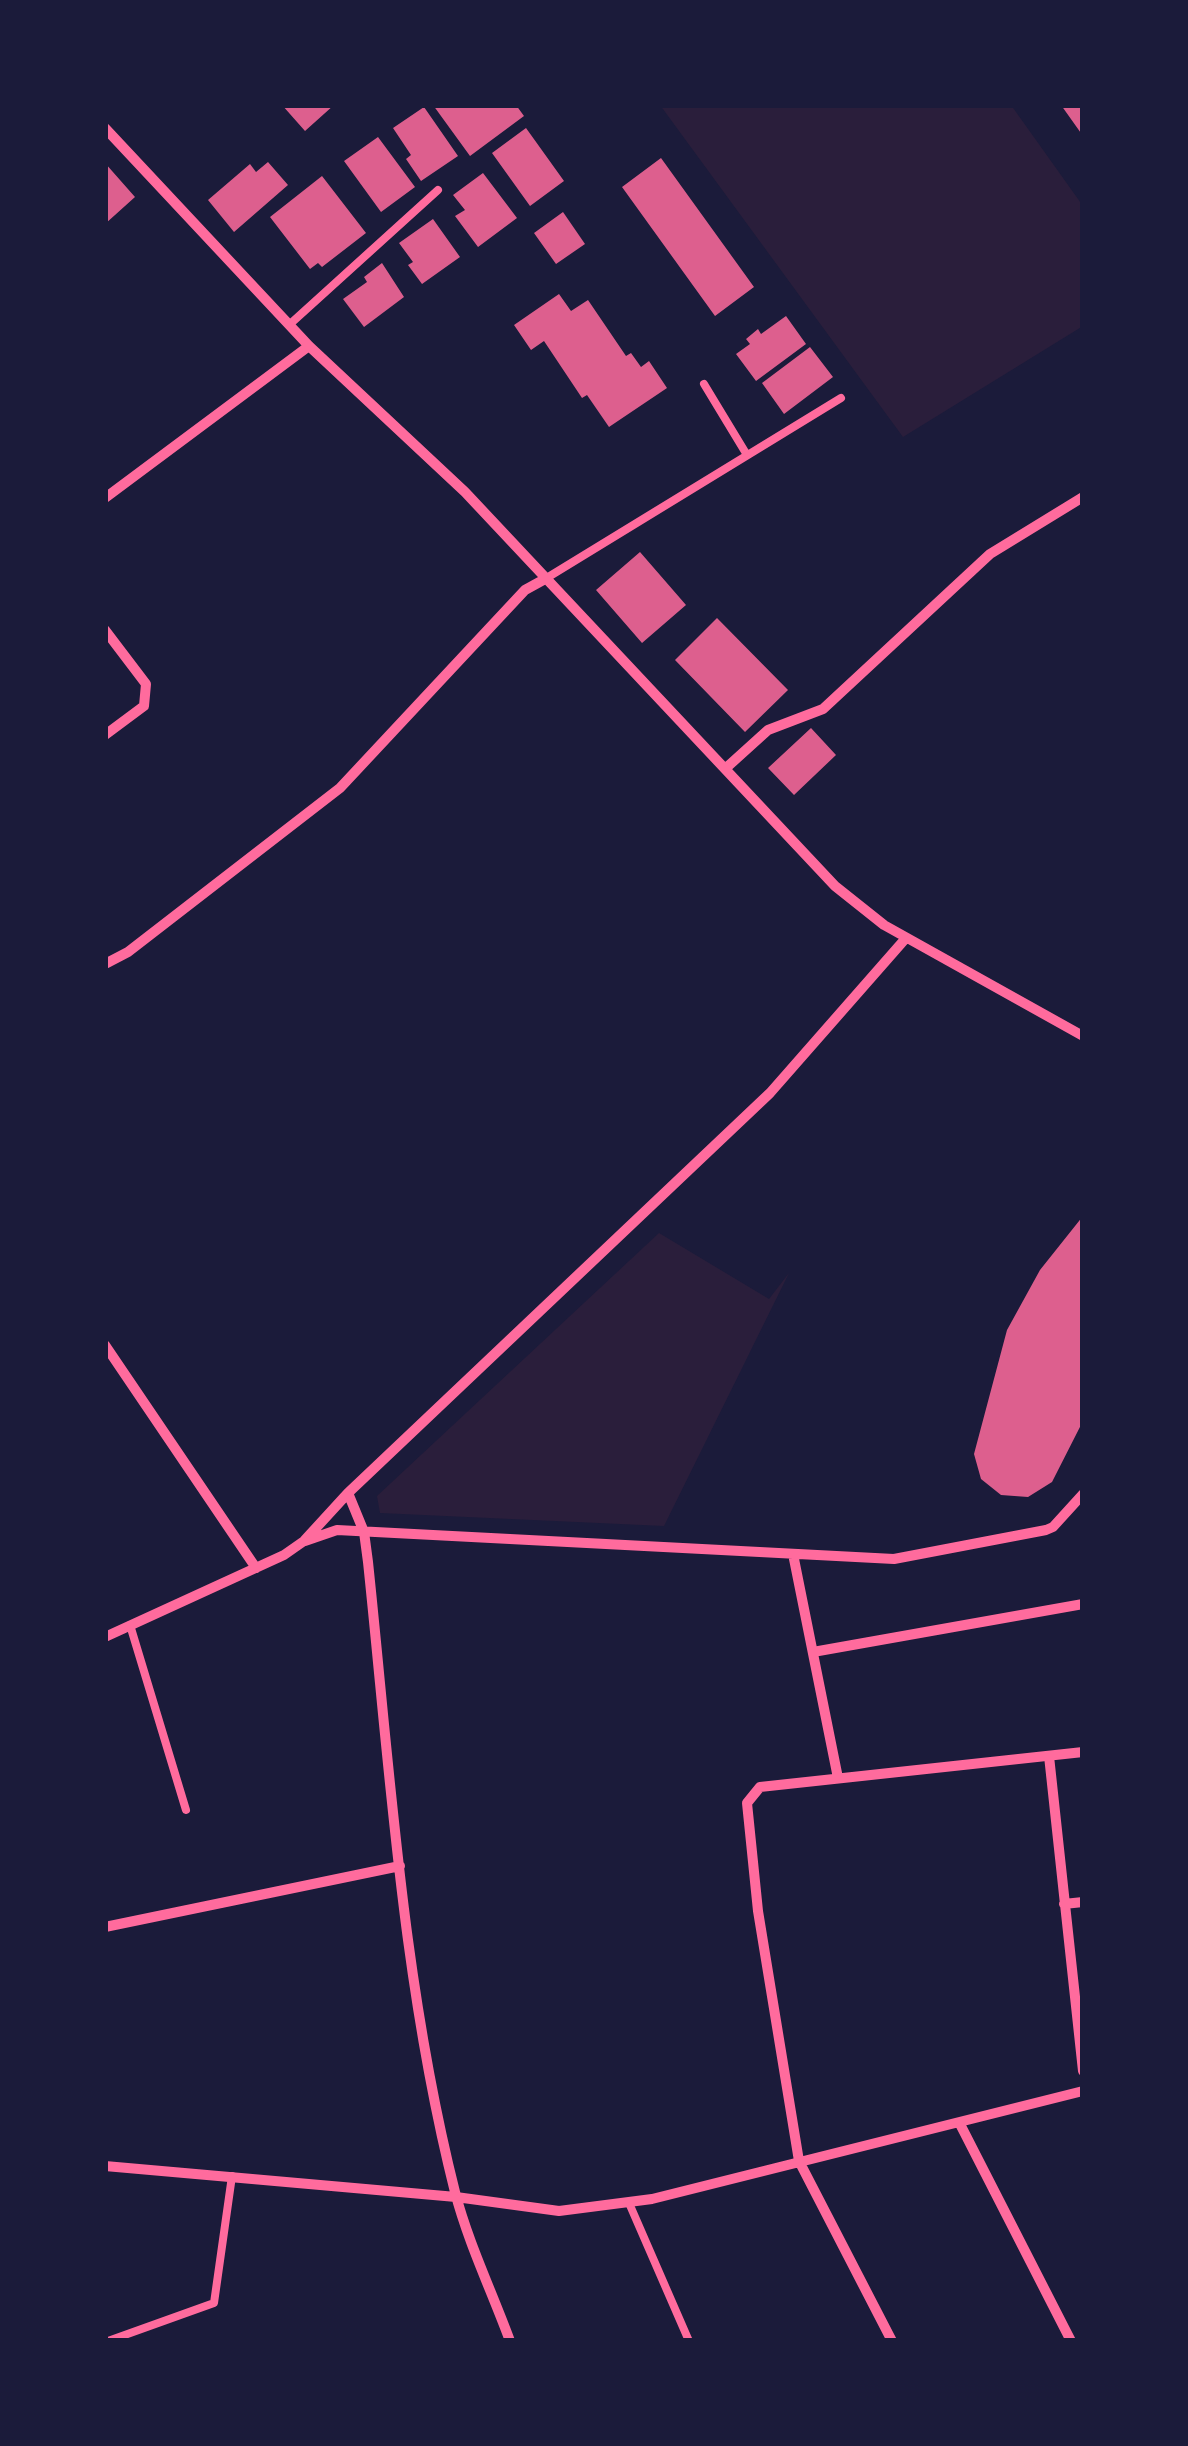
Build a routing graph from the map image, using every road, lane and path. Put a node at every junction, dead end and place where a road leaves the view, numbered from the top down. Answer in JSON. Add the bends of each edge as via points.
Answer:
{"nodes":[{"id":1,"x":105,"y":128,"type":"edge"},
{"id":2,"x":438,"y":190,"type":"dead end"},
{"id":3,"x":289,"y":324,"type":"junction"},
{"id":4,"x":309,"y":346,"type":"junction"},
{"id":5,"x":704,"y":384,"type":"dead end"},
{"id":6,"x":840,"y":398,"type":"dead end"},
{"id":7,"x":747,"y":455,"type":"junction"},
{"id":8,"x":1083,"y":497,"type":"edge"},
{"id":9,"x":105,"y":498,"type":"edge"},
{"id":10,"x":545,"y":579,"type":"junction"},
{"id":11,"x":105,"y":630,"type":"edge"},
{"id":12,"x":105,"y":735,"type":"edge"},
{"id":13,"x":726,"y":768,"type":"junction"},
{"id":14,"x":906,"y":938,"type":"junction"},
{"id":15,"x":105,"y":964,"type":"edge"},
{"id":16,"x":1083,"y":1036,"type":"edge"},
{"id":17,"x":105,"y":1345,"type":"edge"},
{"id":18,"x":348,"y":1493,"type":"junction"},
{"id":19,"x":1083,"y":1494,"type":"edge"},
{"id":20,"x":364,"y":1532,"type":"junction"},
{"id":21,"x":304,"y":1541,"type":"junction"},
{"id":22,"x":793,"y":1554,"type":"junction"},
{"id":23,"x":256,"y":1568,"type":"junction"},
{"id":24,"x":1083,"y":1604,"type":"edge"},
{"id":25,"x":130,"y":1626,"type":"junction"},
{"id":26,"x":105,"y":1637,"type":"edge"},
{"id":27,"x":813,"y":1652,"type":"junction"},
{"id":28,"x":1083,"y":1752,"type":"edge"},
{"id":29,"x":1049,"y":1756,"type":"junction"},
{"id":30,"x":838,"y":1778,"type":"junction"},
{"id":31,"x":186,"y":1810,"type":"dead end"},
{"id":32,"x":400,"y":1866,"type":"junction"},
{"id":33,"x":1083,"y":1902,"type":"edge"},
{"id":34,"x":1064,"y":1904,"type":"junction"},
{"id":35,"x":105,"y":1927,"type":"edge"},
{"id":36,"x":1083,"y":2070,"type":"edge"},
{"id":37,"x":1083,"y":2092,"type":"edge"},
{"id":38,"x":960,"y":2124,"type":"junction"},
{"id":39,"x":800,"y":2162,"type":"junction"},
{"id":40,"x":105,"y":2166,"type":"edge"},
{"id":41,"x":232,"y":2175,"type":"junction"},
{"id":42,"x":456,"y":2197,"type":"junction"},
{"id":43,"x":628,"y":2203,"type":"junction"},
{"id":44,"x":108,"y":2341,"type":"edge"},
{"id":45,"x":510,"y":2341,"type":"edge"},
{"id":46,"x":689,"y":2341,"type":"edge"},
{"id":47,"x":892,"y":2341,"type":"edge"},
{"id":48,"x":1071,"y":2341,"type":"edge"}],
"edges":[{"from":1,"to":3,"type":"street"},
{"from":2,"to":3,"type":"lane"},
{"from":3,"to":4,"type":"street"},
{"from":4,"to":9,"type":"street"},
{"from":4,"to":10,"type":"street","via":[[465,492]]},
{"from":5,"to":7,"type":"lane"},
{"from":6,"to":7,"type":"lane"},
{"from":7,"to":10,"type":"lane"},
{"from":8,"to":13,"type":"street","via":[[990,554],[822,710],[768,730]]},
{"from":10,"to":13,"type":"street"},
{"from":10,"to":15,"type":"street","via":[[525,590],[340,788]]},
{"from":11,"to":12,"type":"street","via":[[146,684],[144,706]]},
{"from":13,"to":14,"type":"street","via":[[835,886]]},
{"from":14,"to":16,"type":"street"},
{"from":14,"to":18,"type":"street","via":[[770,1093]]},
{"from":17,"to":23,"type":"street"},
{"from":18,"to":20,"type":"street"},
{"from":18,"to":21,"type":"street"},
{"from":19,"to":22,"type":"street","via":[[1046,1530],[894,1558]]},
{"from":20,"to":21,"type":"street","via":[[336,1530]]},
{"from":20,"to":22,"type":"street"},
{"from":20,"to":32,"type":"street"},
{"from":21,"to":23,"type":"street"},
{"from":22,"to":27,"type":"street"},
{"from":23,"to":25,"type":"street"},
{"from":24,"to":27,"type":"street"},
{"from":25,"to":26,"type":"street"},
{"from":25,"to":31,"type":"lane"},
{"from":27,"to":30,"type":"street"},
{"from":28,"to":29,"type":"street"},
{"from":29,"to":30,"type":"street"},
{"from":29,"to":34,"type":"street"},
{"from":30,"to":39,"type":"street","via":[[760,1787],[747,1802]]},
{"from":32,"to":35,"type":"street"},
{"from":32,"to":42,"type":"street","via":[[426,2067]]},
{"from":33,"to":34,"type":"street"},
{"from":34,"to":36,"type":"street"},
{"from":37,"to":38,"type":"street"},
{"from":38,"to":39,"type":"street"},
{"from":38,"to":48,"type":"street"},
{"from":39,"to":43,"type":"street"},
{"from":39,"to":47,"type":"street"},
{"from":40,"to":41,"type":"street"},
{"from":41,"to":42,"type":"street"},
{"from":41,"to":44,"type":"lane","via":[[214,2303]]},
{"from":42,"to":43,"type":"street","via":[[559,2211]]},
{"from":42,"to":45,"type":"street"},
{"from":43,"to":46,"type":"lane"}]}
